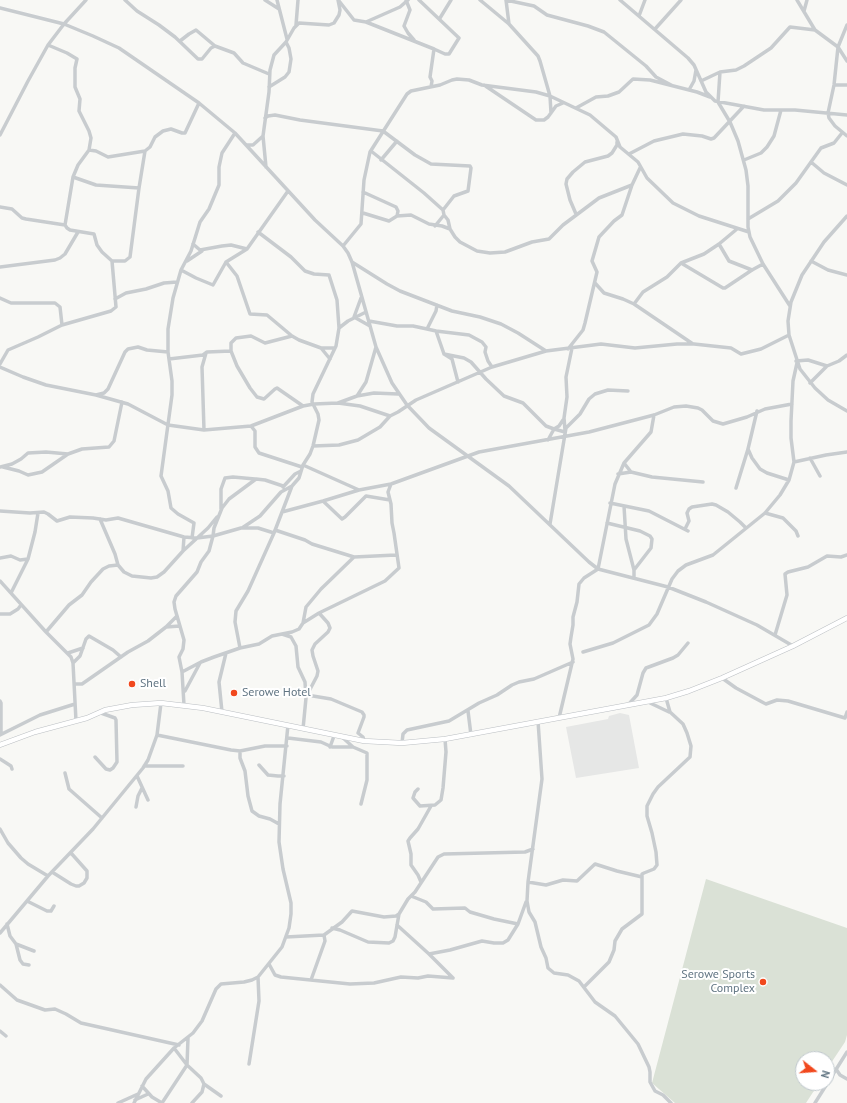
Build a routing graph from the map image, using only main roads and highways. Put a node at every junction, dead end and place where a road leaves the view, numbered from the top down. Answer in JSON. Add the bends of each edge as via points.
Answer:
{"nodes":[{"id":1,"x":847,"y":618,"type":"edge"},
{"id":2,"x":0,"y":745,"type":"edge"}],
"edges":[{"from":1,"to":2,"type":"main road","via":[[722,678],[666,698],[445,739],[402,743],[364,741],[222,712],[161,703],[105,710]]}]}
